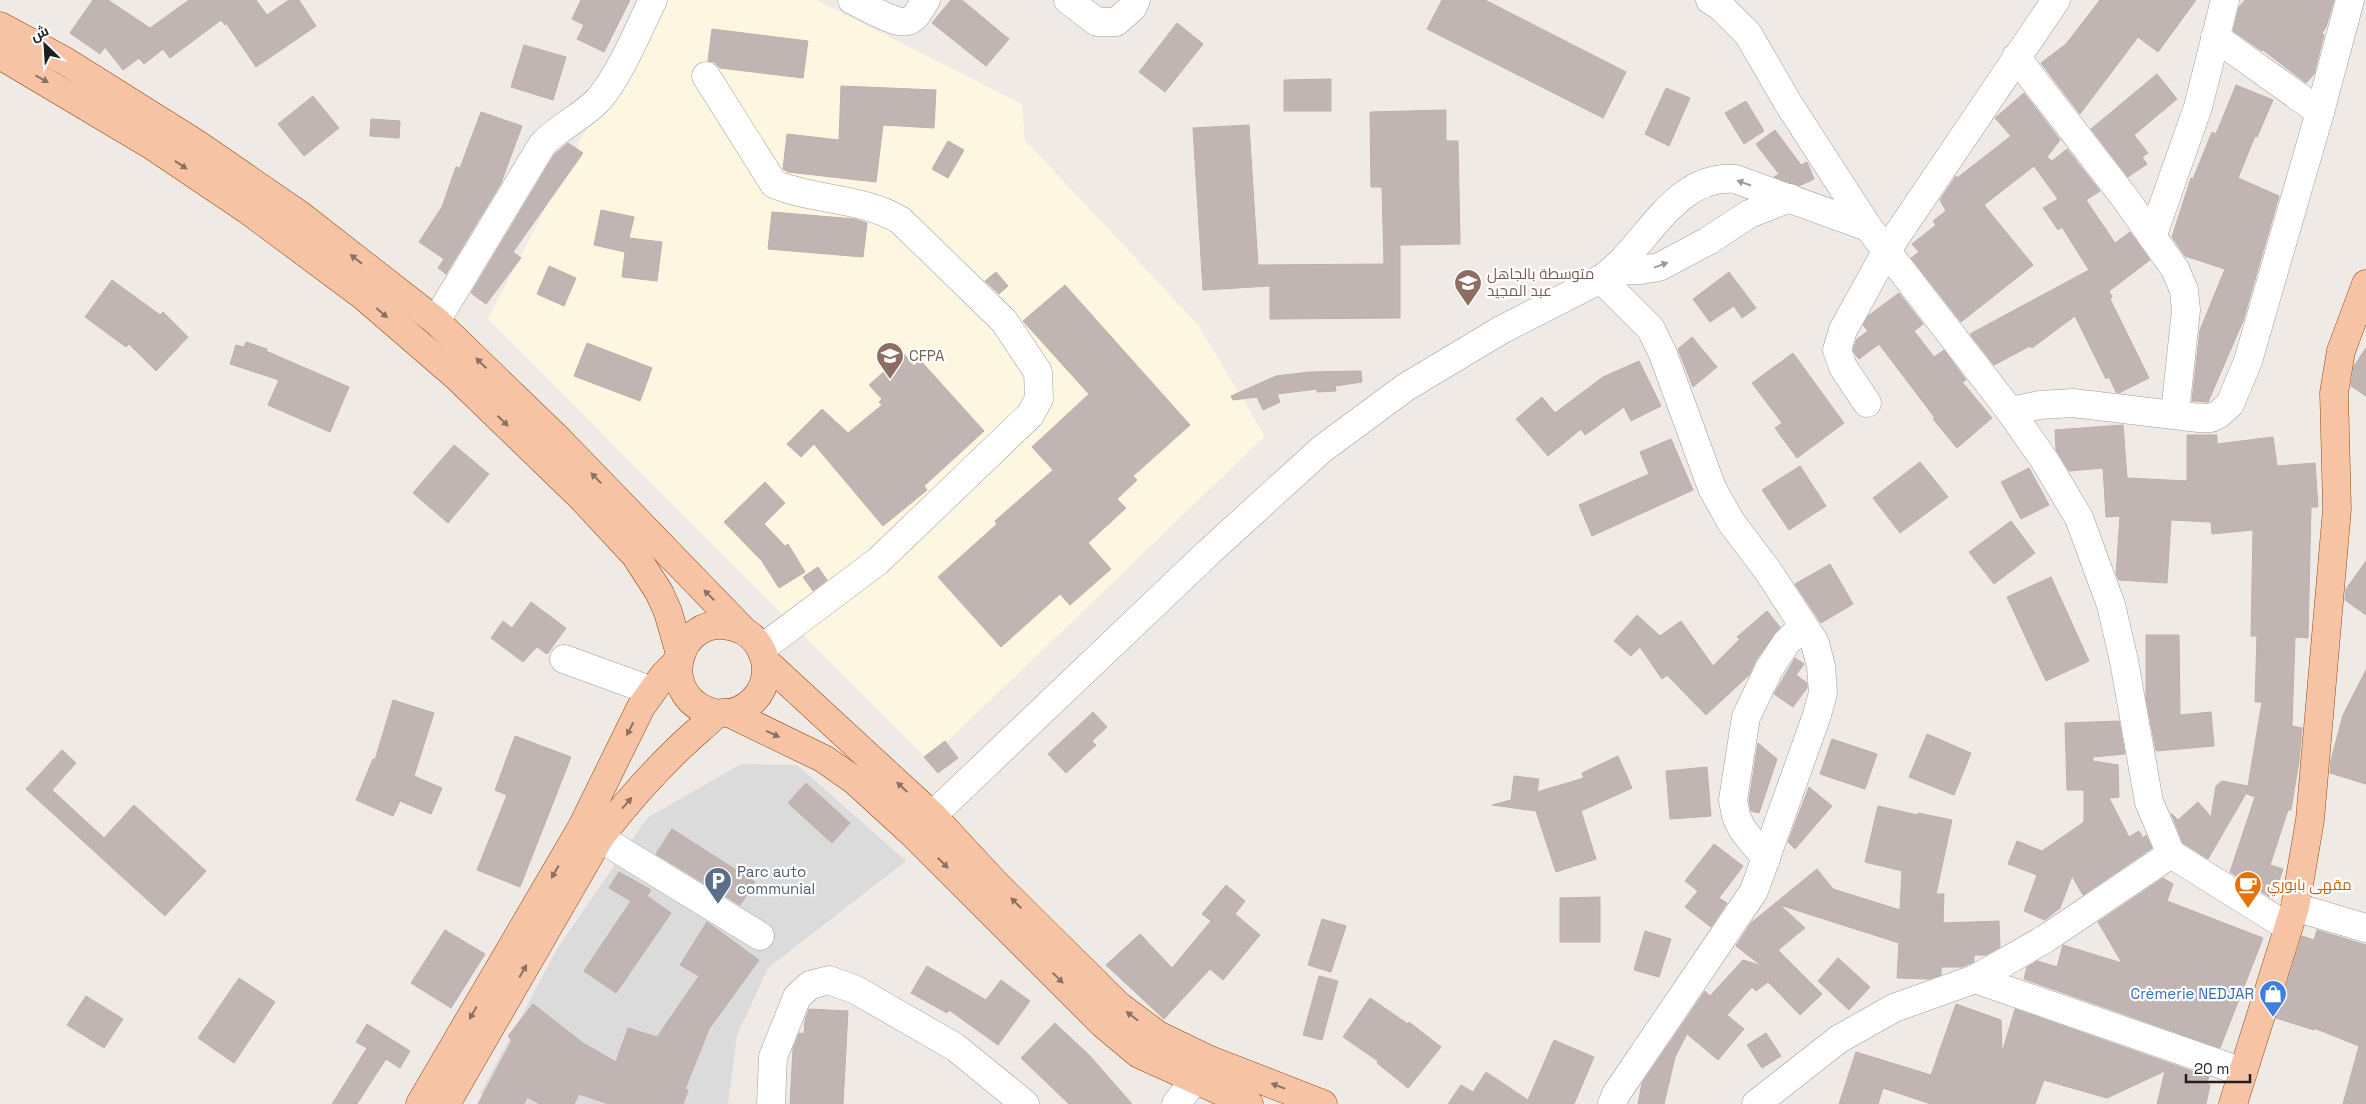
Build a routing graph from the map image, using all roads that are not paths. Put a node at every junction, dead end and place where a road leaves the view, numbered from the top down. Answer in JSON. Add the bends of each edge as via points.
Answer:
{"nodes":[{"id":1,"x":653,"y":0,"type":"edge"},
{"id":2,"x":852,"y":0,"type":"edge"},
{"id":3,"x":926,"y":0,"type":"edge"},
{"id":4,"x":1068,"y":0,"type":"edge"},
{"id":5,"x":1136,"y":0,"type":"edge"},
{"id":6,"x":1710,"y":0,"type":"edge"},
{"id":7,"x":2056,"y":0,"type":"edge"},
{"id":8,"x":2225,"y":0,"type":"edge"},
{"id":9,"x":2350,"y":0,"type":"edge"},
{"id":10,"x":0,"y":26,"type":"edge"},
{"id":11,"x":2215,"y":37,"type":"junction"},
{"id":12,"x":0,"y":55,"type":"edge"},
{"id":13,"x":2016,"y":57,"type":"junction"},
{"id":14,"x":706,"y":76,"type":"dead end"},
{"id":15,"x":2320,"y":112,"type":"junction"},
{"id":16,"x":1790,"y":198,"type":"junction"},
{"id":17,"x":1868,"y":227,"type":"junction"},
{"id":18,"x":2152,"y":236,"type":"junction"},
{"id":19,"x":1887,"y":250,"type":"junction"},
{"id":20,"x":1607,"y":275,"type":"junction"},
{"id":21,"x":2366,"y":284,"type":"edge"},
{"id":22,"x":436,"y":321,"type":"junction"},
{"id":23,"x":1867,"y":402,"type":"dead end"},
{"id":24,"x":2010,"y":411,"type":"junction"},
{"id":25,"x":2175,"y":413,"type":"junction"},
{"id":26,"x":1803,"y":626,"type":"junction"},
{"id":27,"x":756,"y":647,"type":"junction"},
{"id":28,"x":679,"y":658,"type":"junction"},
{"id":29,"x":564,"y":659,"type":"dead end"},
{"id":30,"x":652,"y":691,"type":"junction"},
{"id":31,"x":724,"y":713,"type":"junction"},
{"id":32,"x":933,"y":816,"type":"junction"},
{"id":33,"x":591,"y":832,"type":"junction"},
{"id":34,"x":913,"y":834,"type":"junction"},
{"id":35,"x":2171,"y":854,"type":"junction"},
{"id":36,"x":1766,"y":859,"type":"junction"},
{"id":37,"x":2291,"y":917,"type":"junction"},
{"id":38,"x":2366,"y":928,"type":"edge"},
{"id":39,"x":760,"y":936,"type":"dead end"},
{"id":40,"x":1975,"y":979,"type":"junction"},
{"id":41,"x":1202,"y":1070,"type":"junction"},
{"id":42,"x":2243,"y":1072,"type":"junction"},
{"id":43,"x":420,"y":1104,"type":"edge"},
{"id":44,"x":446,"y":1104,"type":"edge"},
{"id":45,"x":771,"y":1104,"type":"edge"},
{"id":46,"x":1025,"y":1104,"type":"edge"},
{"id":47,"x":1176,"y":1104,"type":"edge"},
{"id":48,"x":1249,"y":1104,"type":"edge"},
{"id":49,"x":1323,"y":1104,"type":"edge"},
{"id":50,"x":1612,"y":1104,"type":"edge"},
{"id":51,"x":1756,"y":1104,"type":"edge"},
{"id":52,"x":2233,"y":1104,"type":"edge"}],
"edges":[{"from":1,"to":22,"type":"street","via":[[607,89],[589,108],[566,122],[542,145]]},
{"from":2,"to":3,"type":"street","via":[[898,22],[909,21]]},
{"from":4,"to":5,"type":"street","via":[[1097,22],[1116,22]]},
{"from":6,"to":17,"type":"street","via":[[1748,34]]},
{"from":7,"to":13,"type":"street"},
{"from":8,"to":11,"type":"street"},
{"from":9,"to":15,"type":"street"},
{"from":22,"to":10,"type":"main road","one_way":true,"via":[[300,215],[194,142]]},
{"from":11,"to":15,"type":"street"},
{"from":11,"to":18,"type":"street","via":[[2198,107]]},
{"from":12,"to":28,"type":"main road","one_way":true,"via":[[151,145],[250,211],[362,296],[457,377],[581,497],[635,555],[668,612]]},
{"from":13,"to":18,"type":"street"},
{"from":13,"to":19,"type":"street"},
{"from":14,"to":27,"type":"street","via":[[774,184],[863,204],[900,220],[1004,321],[1038,372],[1040,388],[1040,399],[1030,415],[878,561]]},
{"from":15,"to":25,"type":"street","via":[[2248,361],[2230,404],[2211,418]]},
{"from":16,"to":17,"type":"street"},
{"from":20,"to":16,"type":"street","one_way":true,"via":[[1659,267],[1749,214]]},
{"from":16,"to":20,"type":"street","one_way":true,"via":[[1735,180],[1719,178],[1701,183],[1657,220]]},
{"from":17,"to":19,"type":"street"},
{"from":18,"to":25,"type":"street","via":[[2176,269],[2184,290],[2186,310]]},
{"from":19,"to":23,"type":"street","via":[[1843,330],[1837,350],[1843,367]]},
{"from":19,"to":24,"type":"street"},
{"from":20,"to":26,"type":"street","via":[[1651,330],[1663,354],[1712,488],[1731,522]]},
{"from":20,"to":32,"type":"street","via":[[1501,330],[1406,386],[1322,449],[1210,551]]},
{"from":21,"to":37,"type":"main road","via":[[2341,351],[2334,394],[2336,519],[2310,820]]},
{"from":27,"to":22,"type":"main road","one_way":true,"via":[[558,440]]},
{"from":24,"to":25,"type":"street","via":[[2073,403]]},
{"from":24,"to":35,"type":"street","via":[[2045,460],[2079,518],[2113,614],[2149,802]]},
{"from":26,"to":36,"type":"street","via":[[1817,651],[1823,693]]},
{"from":26,"to":36,"type":"street","via":[[1786,643],[1769,669],[1746,716],[1733,800],[1742,829]]},
{"from":27,"to":28,"type":"main road","via":[[722,625],[711,626],[692,637]]},
{"from":27,"to":31,"type":"main road","via":[[764,685],[750,704]]},
{"from":32,"to":27,"type":"main road","one_way":true},
{"from":28,"to":30,"type":"main road"},
{"from":28,"to":31,"type":"main road","via":[[679,682],[687,696],[698,707]]},
{"from":29,"to":30,"type":"street"},
{"from":30,"to":33,"type":"main road","one_way":true,"via":[[633,724]]},
{"from":33,"to":31,"type":"main road","one_way":true,"via":[[619,812],[660,767]]},
{"from":31,"to":34,"type":"main road","one_way":true,"via":[[839,768]]},
{"from":32,"to":34,"type":"street"},
{"from":41,"to":32,"type":"main road","one_way":true,"via":[[1119,1006],[996,884]]},
{"from":33,"to":39,"type":"street"},
{"from":33,"to":43,"type":"main road","one_way":true},
{"from":44,"to":33,"type":"main road","one_way":true},
{"from":34,"to":41,"type":"main road","one_way":true,"via":[[1104,1024],[1139,1054]]},
{"from":35,"to":37,"type":"street"},
{"from":35,"to":40,"type":"street","via":[[2045,939]]},
{"from":36,"to":50,"type":"street","via":[[1754,891]]},
{"from":37,"to":38,"type":"street"},
{"from":37,"to":42,"type":"main road"},
{"from":40,"to":42,"type":"street"},
{"from":40,"to":51,"type":"street","via":[[1894,1008],[1847,1034]]},
{"from":41,"to":47,"type":"street"},
{"from":41,"to":48,"type":"main road"},
{"from":49,"to":41,"type":"main road","one_way":true},
{"from":42,"to":52,"type":"main road"},
{"from":45,"to":46,"type":"street","via":[[773,1057],[797,997],[810,985],[829,980],[856,990],[955,1047]]}]}
